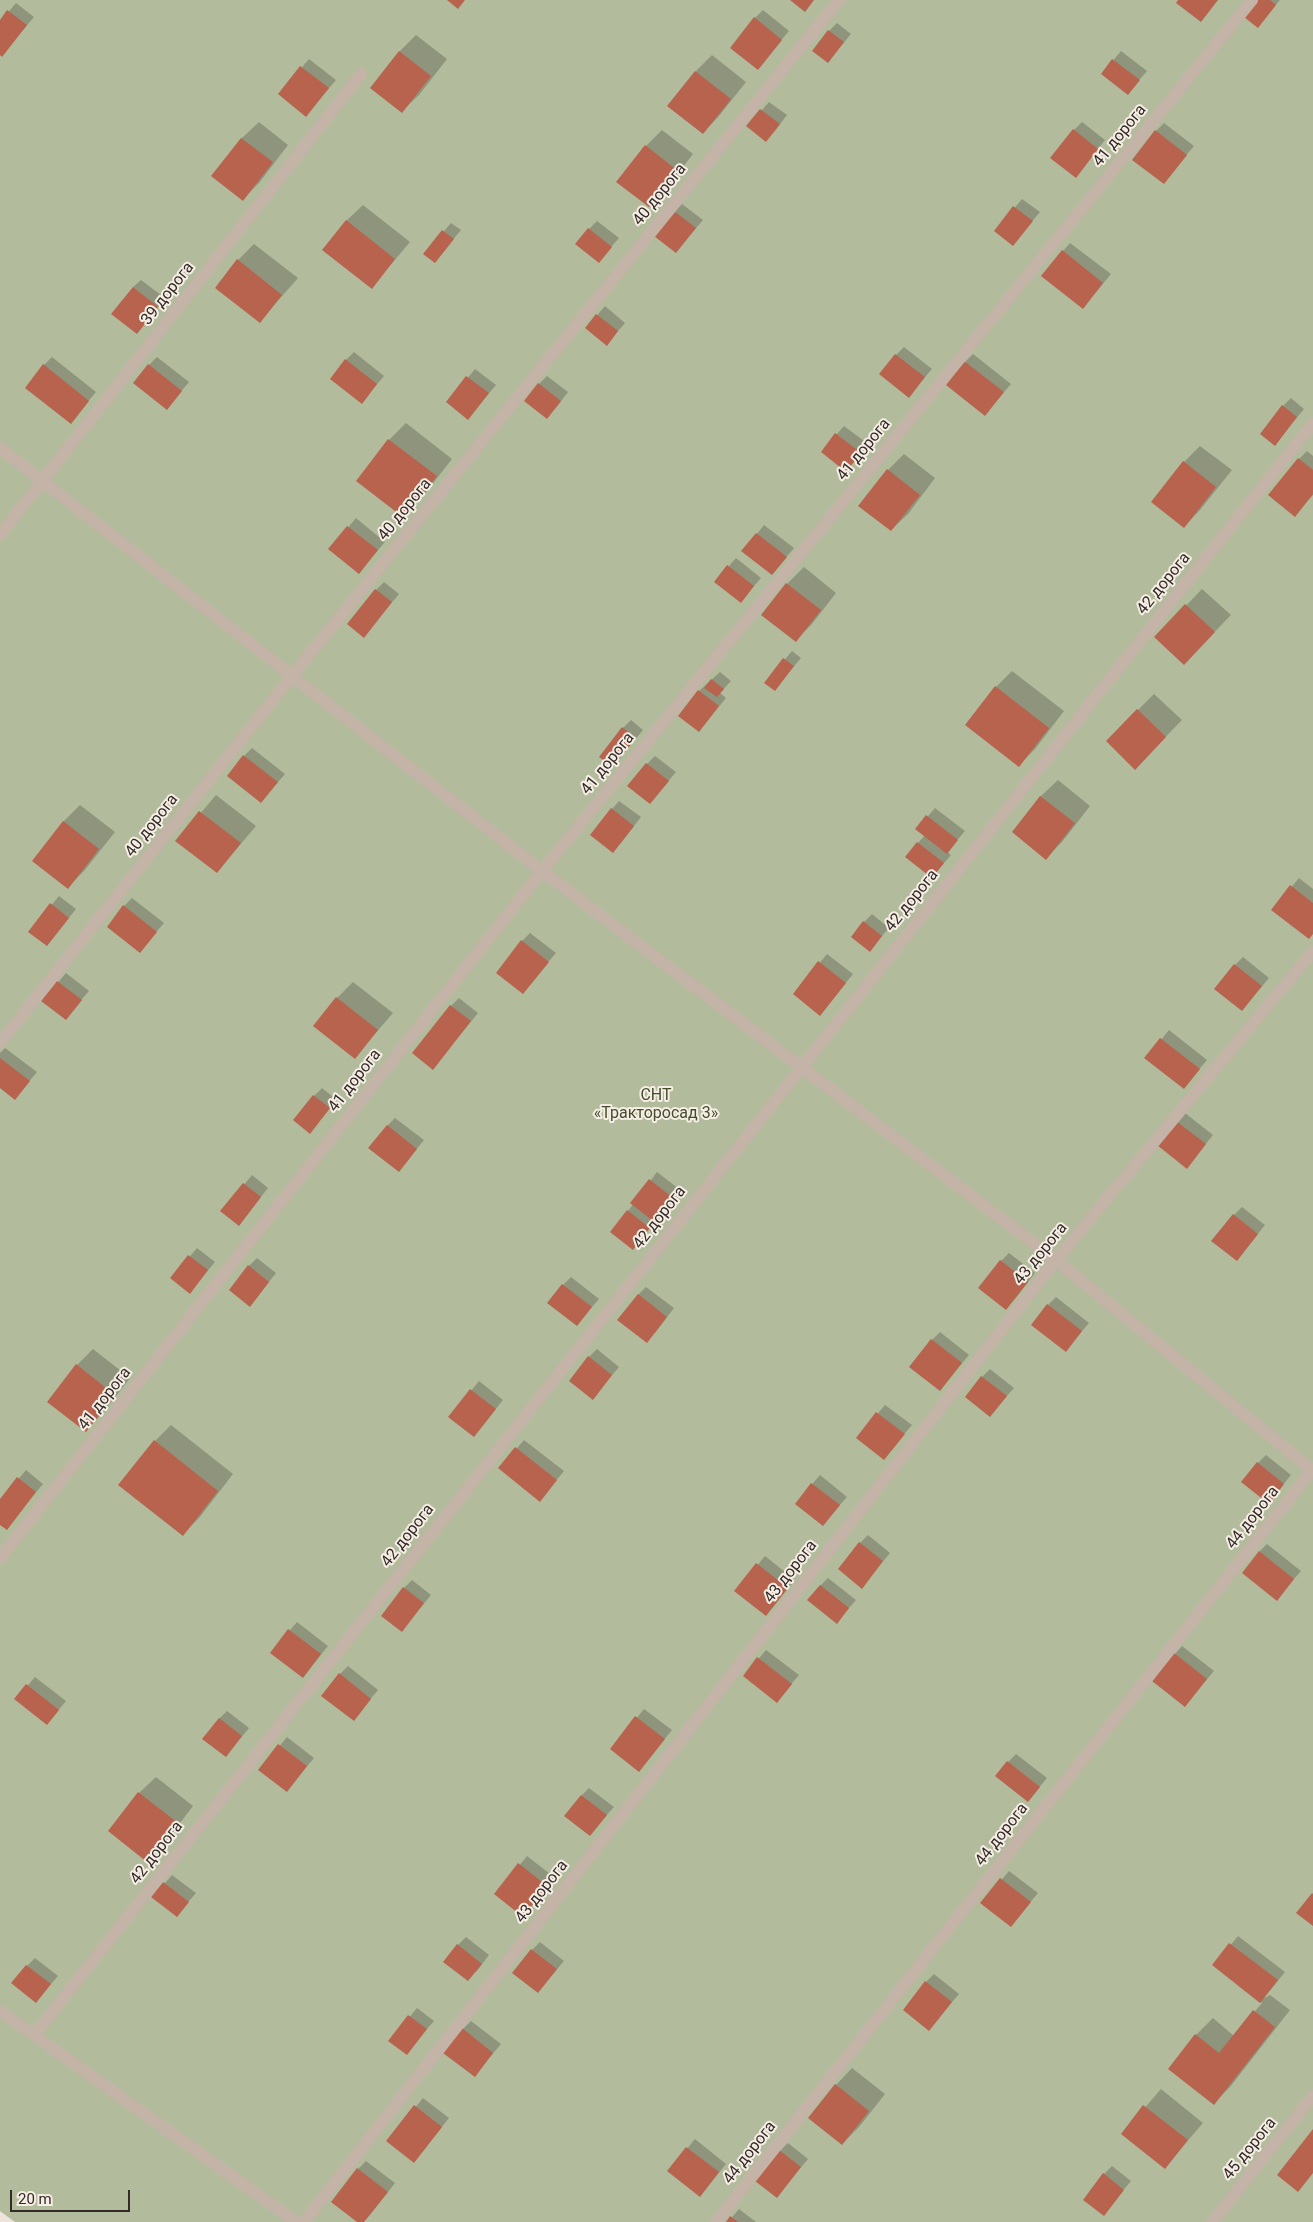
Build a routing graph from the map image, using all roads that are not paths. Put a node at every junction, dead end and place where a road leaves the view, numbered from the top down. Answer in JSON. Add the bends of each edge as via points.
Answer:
{"nodes":[{"id":1,"x":839,"y":0,"type":"edge"},
{"id":2,"x":1252,"y":0,"type":"edge"},
{"id":3,"x":361,"y":74,"type":"dead end"},
{"id":4,"x":1313,"y":423,"type":"edge"},
{"id":5,"x":0,"y":448,"type":"edge"},
{"id":6,"x":42,"y":482,"type":"junction"},
{"id":7,"x":0,"y":534,"type":"edge"},
{"id":8,"x":292,"y":676,"type":"junction"},
{"id":9,"x":542,"y":871,"type":"junction"},
{"id":10,"x":1313,"y":951,"type":"edge"},
{"id":11,"x":0,"y":1043,"type":"edge"},
{"id":12,"x":801,"y":1066,"type":"junction"},
{"id":13,"x":1056,"y":1260,"type":"junction"},
{"id":14,"x":1313,"y":1470,"type":"edge"},
{"id":15,"x":0,"y":1558,"type":"edge"},
{"id":16,"x":0,"y":2011,"type":"edge"},
{"id":17,"x":34,"y":2035,"type":"junction"},
{"id":18,"x":1313,"y":2096,"type":"edge"},
{"id":19,"x":296,"y":2222,"type":"edge"},
{"id":20,"x":304,"y":2222,"type":"edge"},
{"id":21,"x":716,"y":2222,"type":"edge"},
{"id":22,"x":1212,"y":2222,"type":"edge"}],
"edges":[{"from":1,"to":8,"type":"street","name":"40 дорога"},
{"from":2,"to":9,"type":"street","name":"41 дорога"},
{"from":3,"to":6,"type":"street","name":"39 дорога"},
{"from":4,"to":12,"type":"street","name":"42 дорога"},
{"from":5,"to":6,"type":"street"},
{"from":6,"to":7,"type":"street","name":"39 дорога"},
{"from":6,"to":8,"type":"street"},
{"from":8,"to":9,"type":"street"},
{"from":8,"to":11,"type":"street","name":"40 дорога"},
{"from":9,"to":12,"type":"street"},
{"from":9,"to":15,"type":"street","name":"41 дорога"},
{"from":10,"to":13,"type":"street","name":"43 дорога"},
{"from":12,"to":13,"type":"street"},
{"from":12,"to":17,"type":"street","name":"42 дорога"},
{"from":13,"to":14,"type":"street"},
{"from":13,"to":20,"type":"street","name":"43 дорога"},
{"from":14,"to":21,"type":"street","name":"44 дорога"},
{"from":16,"to":17,"type":"street"},
{"from":17,"to":19,"type":"street"},
{"from":18,"to":22,"type":"street","name":"45 дорога"}]}
